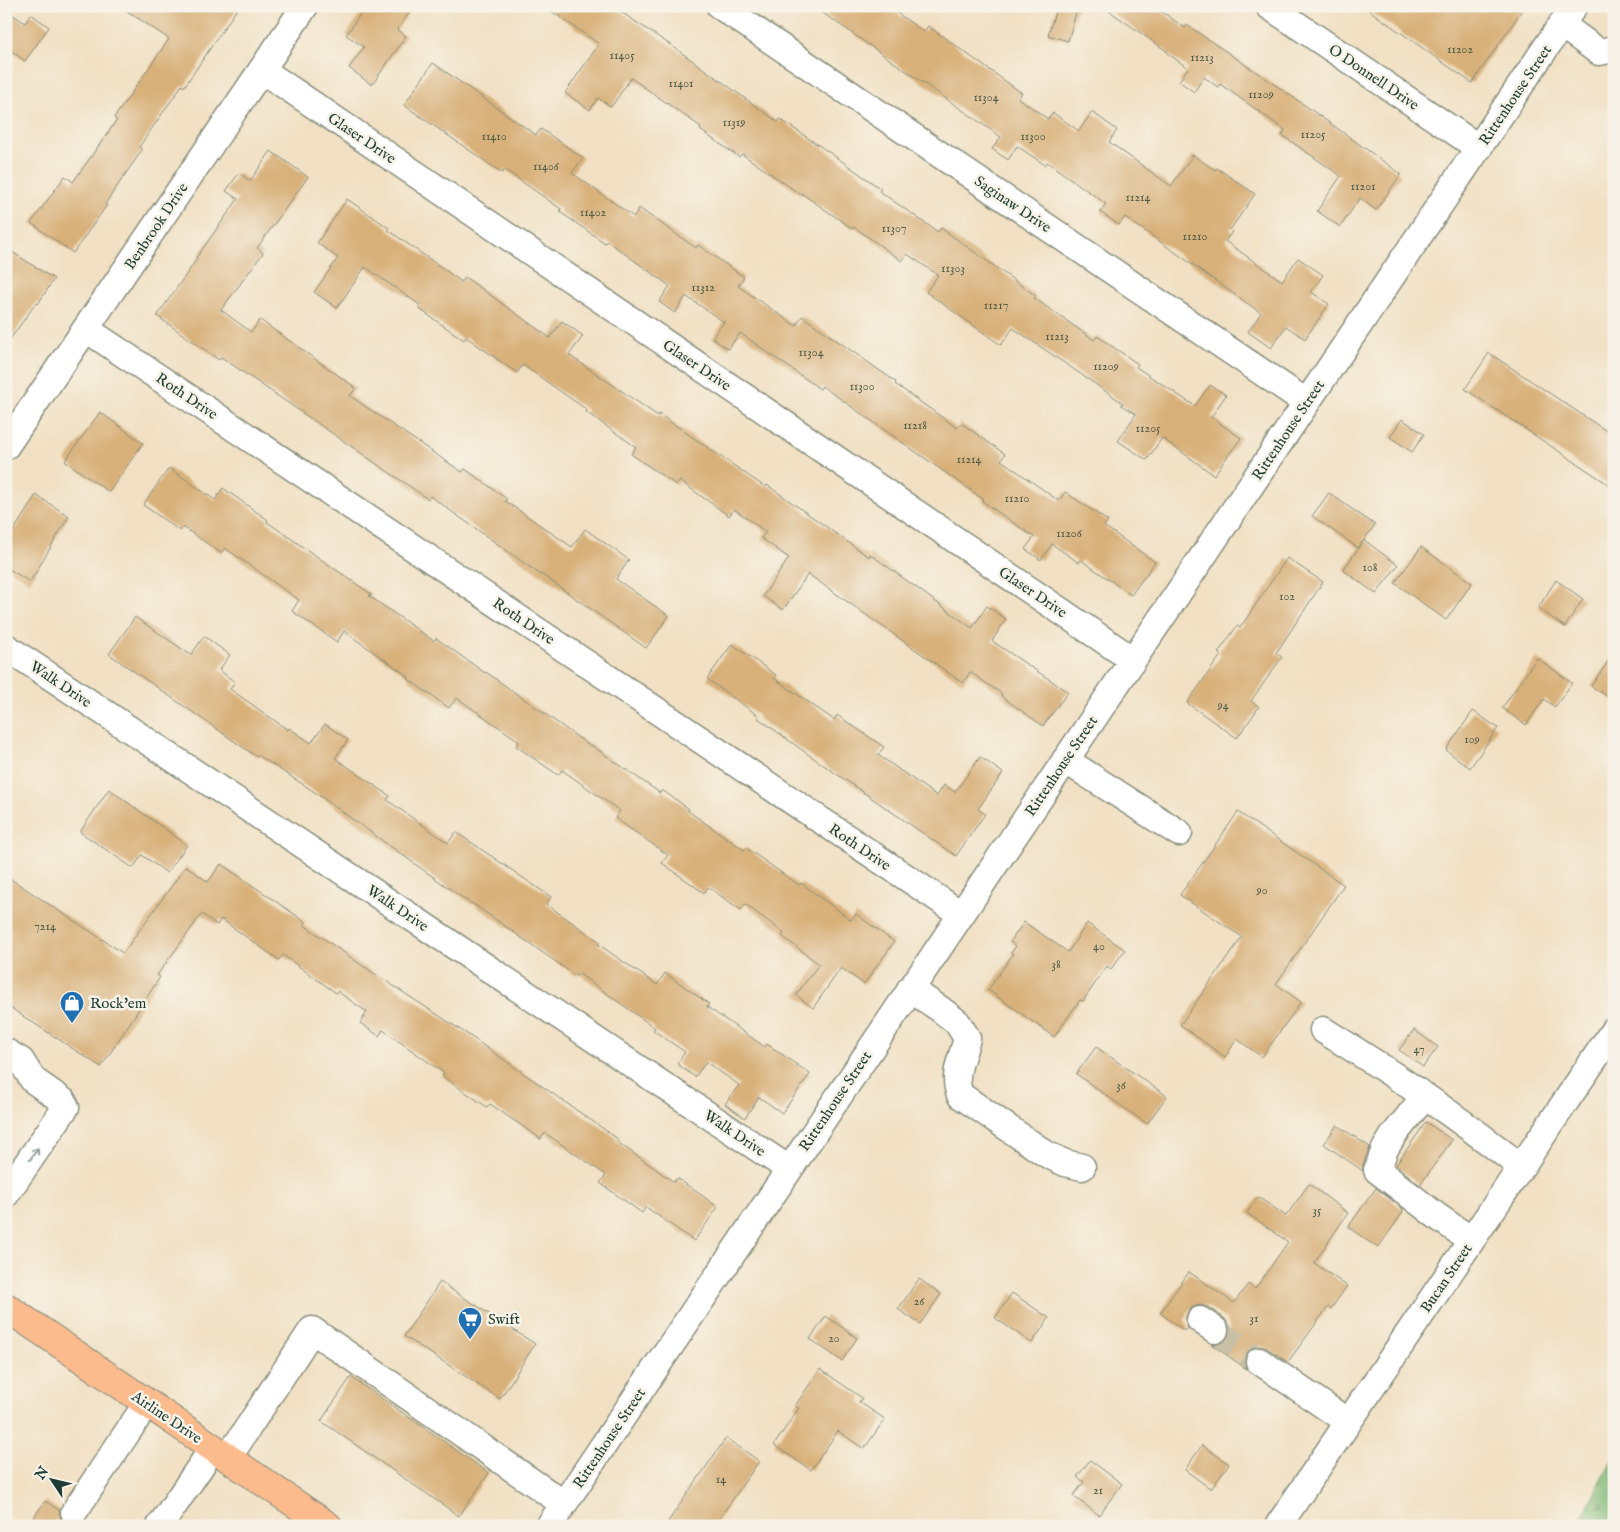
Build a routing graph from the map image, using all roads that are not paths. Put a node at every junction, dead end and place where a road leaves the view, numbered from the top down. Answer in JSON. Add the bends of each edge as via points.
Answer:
{"nodes":[{"id":1,"x":305,"y":6,"type":"edge"},
{"id":2,"x":720,"y":6,"type":"edge"},
{"id":3,"x":1269,"y":6,"type":"edge"},
{"id":4,"x":1568,"y":16,"type":"edge"},
{"id":5,"x":1614,"y":49,"type":"edge"},
{"id":6,"x":262,"y":70,"type":"junction"},
{"id":7,"x":1480,"y":148,"type":"junction"},
{"id":8,"x":86,"y":329,"type":"junction"},
{"id":9,"x":1306,"y":402,"type":"junction"},
{"id":10,"x":6,"y":446,"type":"edge"},
{"id":11,"x":6,"y":647,"type":"edge"},
{"id":12,"x":1133,"y":660,"type":"junction"},
{"id":13,"x":1065,"y":760,"type":"junction"},
{"id":14,"x":1179,"y":833,"type":"dead end"},
{"id":15,"x":961,"y":914,"type":"junction"},
{"id":16,"x":910,"y":989,"type":"junction"},
{"id":17,"x":1323,"y":1030,"type":"dead end"},
{"id":18,"x":1614,"y":1030,"type":"edge"},
{"id":19,"x":6,"y":1052,"type":"edge"},
{"id":20,"x":1424,"y":1097,"type":"junction"},
{"id":21,"x":1082,"y":1167,"type":"dead end"},
{"id":22,"x":1521,"y":1167,"type":"junction"},
{"id":23,"x":790,"y":1169,"type":"junction"},
{"id":24,"x":6,"y":1194,"type":"edge"},
{"id":25,"x":1472,"y":1240,"type":"junction"},
{"id":26,"x":6,"y":1308,"type":"edge"},
{"id":27,"x":1259,"y":1361,"type":"tunnel mouth"},
{"id":28,"x":147,"y":1403,"type":"junction"},
{"id":29,"x":1348,"y":1422,"type":"junction"},
{"id":30,"x":221,"y":1453,"type":"junction"},
{"id":31,"x":564,"y":1504,"type":"junction"},
{"id":32,"x":74,"y":1512,"type":"dead end"},
{"id":33,"x":160,"y":1526,"type":"edge"},
{"id":34,"x":328,"y":1526,"type":"edge"},
{"id":35,"x":549,"y":1526,"type":"edge"},
{"id":36,"x":1278,"y":1526,"type":"edge"}],
"edges":[{"from":1,"to":6,"type":"street","name":"Benbrook Drive"},
{"from":2,"to":9,"type":"street","name":"Saginaw Drive"},
{"from":3,"to":7,"type":"street","name":"O Donnell Drive"},
{"from":4,"to":5,"type":"street","via":[[1599,52]]},
{"from":4,"to":7,"type":"street","name":"Rittenhouse Street"},
{"from":6,"to":8,"type":"street","name":"Benbrook Drive"},
{"from":6,"to":12,"type":"street","name":"Glaser Drive"},
{"from":7,"to":9,"type":"street","name":"Rittenhouse Street"},
{"from":8,"to":10,"type":"street","name":"Benbrook Drive"},
{"from":8,"to":15,"type":"street","name":"Roth Drive"},
{"from":9,"to":12,"type":"street","name":"Rittenhouse Street"},
{"from":11,"to":23,"type":"street","name":"Walk Drive"},
{"from":12,"to":13,"type":"street","name":"Rittenhouse Street"},
{"from":13,"to":14,"type":"street"},
{"from":13,"to":15,"type":"street","name":"Rittenhouse Street"},
{"from":15,"to":16,"type":"street","name":"Rittenhouse Street"},
{"from":16,"to":21,"type":"street","via":[[957,1022],[966,1038],[956,1071],[960,1096],[1046,1154]]},
{"from":16,"to":23,"type":"street","name":"Rittenhouse Street"},
{"from":17,"to":20,"type":"street"},
{"from":18,"to":22,"type":"street","name":"Bucan Street"},
{"from":24,"to":19,"type":"street","one_way":true,"via":[[66,1107],[63,1101],[33,1080],[21,1061]]},
{"from":20,"to":22,"type":"street"},
{"from":20,"to":25,"type":"street","via":[[1389,1142],[1377,1170]]},
{"from":22,"to":25,"type":"street","name":"Bucan Street"},
{"from":23,"to":31,"type":"street","name":"Rittenhouse Street"},
{"from":25,"to":29,"type":"street","name":"Bucan Street"},
{"from":26,"to":28,"type":"main road","name":"Airline Drive"},
{"from":27,"to":29,"type":"street"},
{"from":28,"to":30,"type":"main road","name":"Airline Drive"},
{"from":28,"to":32,"type":"street"},
{"from":29,"to":36,"type":"street","name":"Bucan Street"},
{"from":30,"to":31,"type":"street","via":[[312,1330]]},
{"from":30,"to":33,"type":"street"},
{"from":30,"to":34,"type":"main road","name":"Airline Drive"},
{"from":31,"to":35,"type":"street","name":"Rittenhouse Street"}]}
